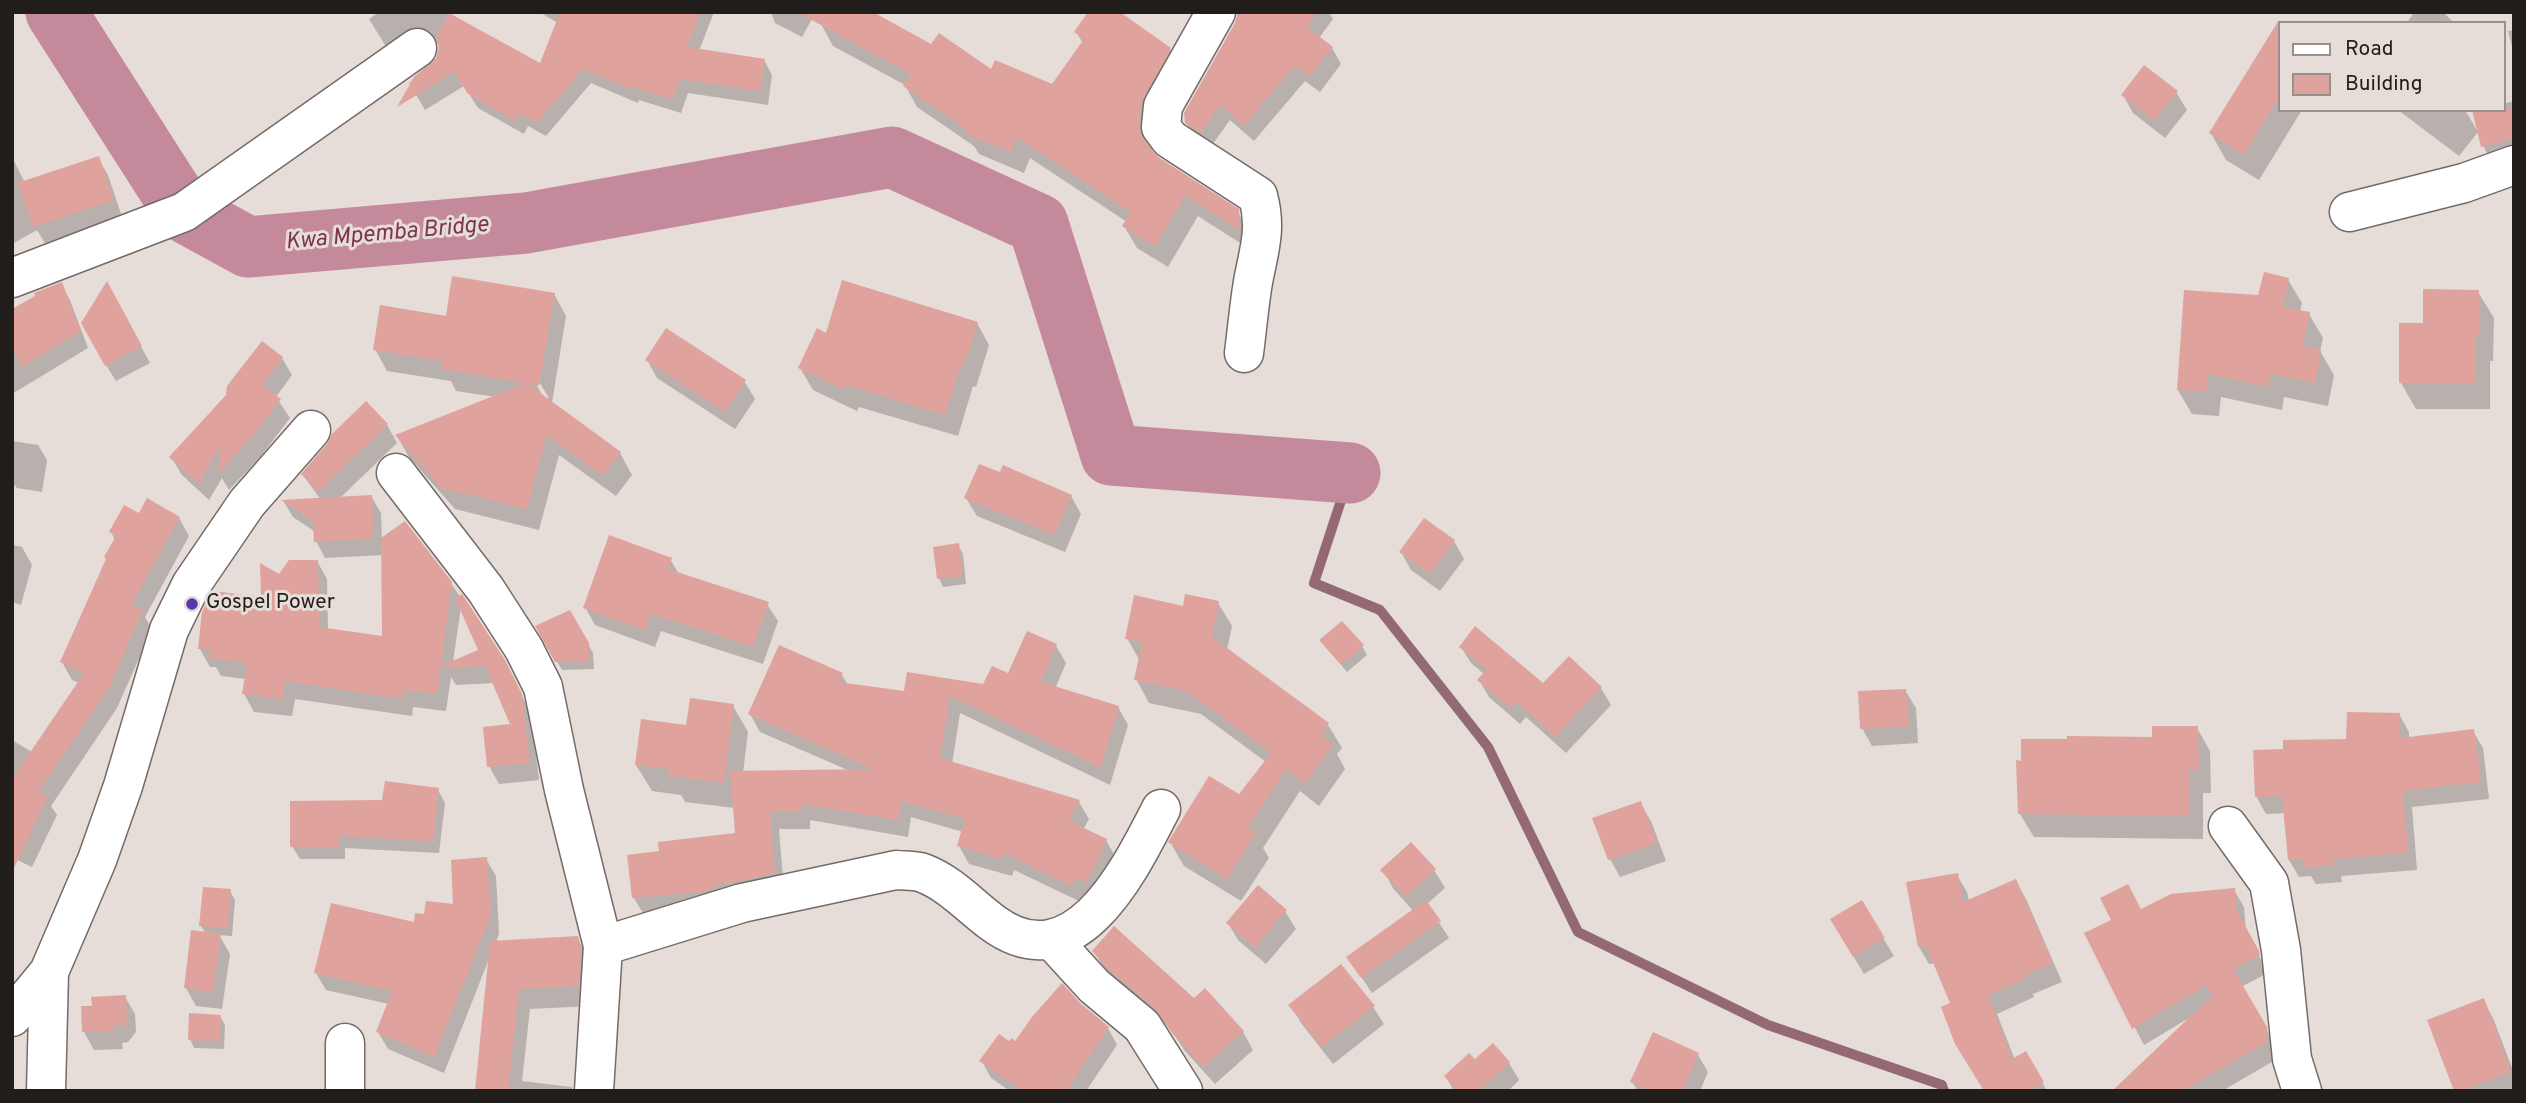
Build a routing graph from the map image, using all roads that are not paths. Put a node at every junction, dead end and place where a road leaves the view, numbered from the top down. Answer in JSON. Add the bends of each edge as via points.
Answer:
{"nodes":[{"id":1,"x":1216,"y":12,"type":"edge"},
{"id":2,"x":416,"y":48,"type":"dead end"},
{"id":3,"x":2514,"y":165,"type":"edge"},
{"id":4,"x":2349,"y":212,"type":"dead end"},
{"id":5,"x":12,"y":278,"type":"edge"},
{"id":6,"x":1244,"y":353,"type":"dead end"},
{"id":7,"x":310,"y":430,"type":"dead end"},
{"id":8,"x":396,"y":473,"type":"dead end"},
{"id":9,"x":1161,"y":809,"type":"dead end"},
{"id":10,"x":2228,"y":826,"type":"dead end"},
{"id":11,"x":1051,"y":939,"type":"junction"},
{"id":12,"x":603,"y":946,"type":"junction"},
{"id":13,"x":49,"y":972,"type":"junction"},
{"id":14,"x":12,"y":1017,"type":"edge"},
{"id":15,"x":345,"y":1043,"type":"dead end"},
{"id":16,"x":46,"y":1091,"type":"edge"},
{"id":17,"x":345,"y":1091,"type":"edge"},
{"id":18,"x":594,"y":1091,"type":"edge"},
{"id":19,"x":1184,"y":1091,"type":"edge"},
{"id":20,"x":2302,"y":1091,"type":"edge"}],
"edges":[{"from":1,"to":6,"type":"street","via":[[1163,106],[1161,127],[1170,139],[1258,196],[1263,239]]},
{"from":2,"to":5,"type":"street","via":[[184,212]]},
{"from":3,"to":4,"type":"street","via":[[2464,183]]},
{"from":7,"to":13,"type":"street","via":[[247,503],[191,585],[169,630],[123,786]]},
{"from":8,"to":12,"type":"street","via":[[486,590],[543,687]]},
{"from":9,"to":11,"type":"street","via":[[1133,865],[1106,904],[1075,930]]},
{"from":10,"to":20,"type":"street","via":[[2269,883],[2292,1059]]},
{"from":11,"to":12,"type":"street","via":[[1024,938],[996,925],[940,882],[922,873],[897,870],[742,904]]},
{"from":11,"to":19,"type":"street","via":[[1094,986],[1142,1026]]},
{"from":12,"to":18,"type":"street"},
{"from":13,"to":14,"type":"street"},
{"from":13,"to":16,"type":"street"},
{"from":15,"to":17,"type":"street"}]}
